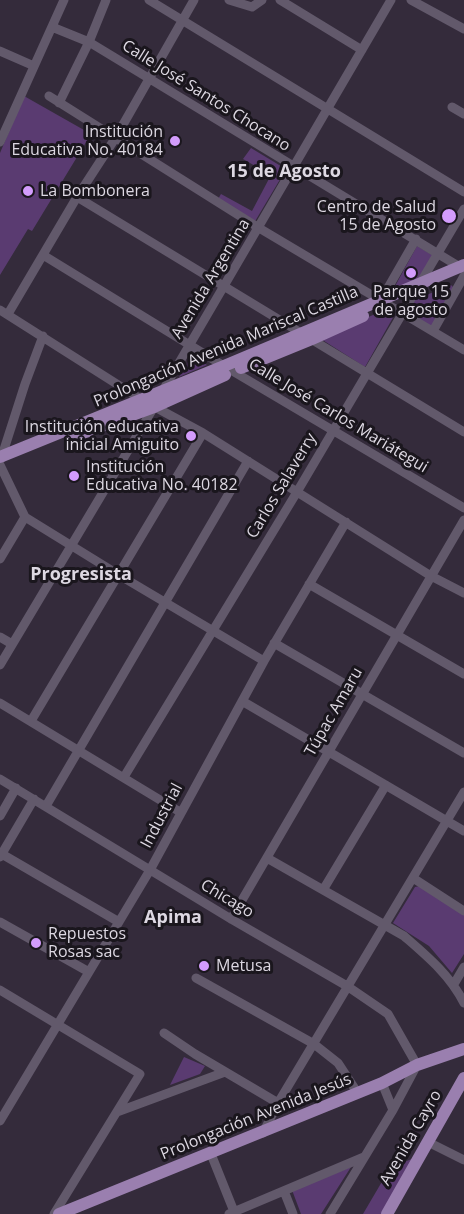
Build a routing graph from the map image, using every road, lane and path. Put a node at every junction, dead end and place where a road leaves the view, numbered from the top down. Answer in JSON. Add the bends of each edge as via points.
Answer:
{"nodes":[{"id":1,"x":64,"y":0,"type":"edge"},
{"id":2,"x":106,"y":0,"type":"edge"},
{"id":3,"x":149,"y":0,"type":"edge"},
{"id":4,"x":194,"y":0,"type":"edge"},
{"id":5,"x":229,"y":0,"type":"edge"},
{"id":6,"x":262,"y":0,"type":"edge"},
{"id":7,"x":280,"y":0,"type":"edge"},
{"id":8,"x":391,"y":0,"type":"edge"},
{"id":9,"x":411,"y":0,"type":"edge"},
{"id":10,"x":182,"y":20,"type":"junction"},
{"id":11,"x":52,"y":27,"type":"junction"},
{"id":12,"x":464,"y":29,"type":"edge"},
{"id":13,"x":89,"y":42,"type":"junction"},
{"id":14,"x":362,"y":50,"type":"junction"},
{"id":15,"x":0,"y":51,"type":"edge"},
{"id":16,"x":34,"y":66,"type":"junction"},
{"id":17,"x":148,"y":78,"type":"junction"},
{"id":18,"x":49,"y":96,"type":"dead end"},
{"id":19,"x":59,"y":103,"type":"junction"},
{"id":20,"x":452,"y":108,"type":"dead end"},
{"id":21,"x":328,"y":110,"type":"junction"},
{"id":22,"x":464,"y":114,"type":"edge"},
{"id":23,"x":116,"y":138,"type":"junction"},
{"id":24,"x":0,"y":142,"type":"edge"},
{"id":25,"x":294,"y":168,"type":"junction"},
{"id":26,"x":464,"y":192,"type":"edge"},
{"id":27,"x":77,"y":197,"type":"junction"},
{"id":28,"x":464,"y":209,"type":"edge"},
{"id":29,"x":259,"y":228,"type":"junction"},
{"id":30,"x":416,"y":239,"type":"junction"},
{"id":31,"x":437,"y":254,"type":"junction"},
{"id":32,"x":43,"y":255,"type":"junction"},
{"id":33,"x":463,"y":270,"type":"edge"},
{"id":34,"x":224,"y":286,"type":"junction"},
{"id":35,"x":417,"y":288,"type":"junction"},
{"id":36,"x":385,"y":302,"type":"junction"},
{"id":37,"x":4,"y":312,"type":"edge"},
{"id":38,"x":402,"y":312,"type":"junction"},
{"id":39,"x":433,"y":331,"type":"junction"},
{"id":40,"x":43,"y":336,"type":"junction"},
{"id":41,"x":307,"y":336,"type":"junction"},
{"id":42,"x":190,"y":345,"type":"junction"},
{"id":43,"x":464,"y":350,"type":"edge"},
{"id":44,"x":228,"y":369,"type":"junction"},
{"id":45,"x":368,"y":372,"type":"junction"},
{"id":46,"x":162,"y":392,"type":"junction"},
{"id":47,"x":142,"y":400,"type":"junction"},
{"id":48,"x":154,"y":407,"type":"junction"},
{"id":49,"x":332,"y":431,"type":"junction"},
{"id":50,"x":464,"y":432,"type":"edge"},
{"id":51,"x":203,"y":433,"type":"junction"},
{"id":52,"x":0,"y":461,"type":"edge"},
{"id":53,"x":248,"y":461,"type":"junction"},
{"id":54,"x":297,"y":492,"type":"junction"},
{"id":55,"x":464,"y":508,"type":"edge"},
{"id":56,"x":25,"y":517,"type":"junction"},
{"id":57,"x":464,"y":520,"type":"edge"},
{"id":58,"x":346,"y":522,"type":"junction"},
{"id":59,"x":71,"y":546,"type":"junction"},
{"id":60,"x":0,"y":559,"type":"edge"},
{"id":61,"x":119,"y":575,"type":"junction"},
{"id":62,"x":431,"y":576,"type":"junction"},
{"id":63,"x":309,"y":584,"type":"junction"},
{"id":64,"x":464,"y":593,"type":"edge"},
{"id":65,"x":166,"y":604,"type":"junction"},
{"id":66,"x":213,"y":632,"type":"junction"},
{"id":67,"x":396,"y":636,"type":"junction"},
{"id":68,"x":0,"y":637,"type":"edge"},
{"id":69,"x":274,"y":643,"type":"junction"},
{"id":70,"x":12,"y":644,"type":"junction"},
{"id":71,"x":264,"y":661,"type":"junction"},
{"id":72,"x":0,"y":665,"type":"edge"},
{"id":73,"x":464,"y":674,"type":"edge"},
{"id":74,"x":363,"y":693,"type":"junction"},
{"id":75,"x":242,"y":701,"type":"junction"},
{"id":76,"x":0,"y":703,"type":"edge"},
{"id":77,"x":31,"y":721,"type":"junction"},
{"id":78,"x":79,"y":749,"type":"junction"},
{"id":79,"x":328,"y":751,"type":"junction"},
{"id":80,"x":464,"y":753,"type":"edge"},
{"id":81,"x":124,"y":777,"type":"junction"},
{"id":82,"x":0,"y":778,"type":"edge"},
{"id":83,"x":386,"y":785,"type":"junction"},
{"id":84,"x":16,"y":788,"type":"junction"},
{"id":85,"x":464,"y":792,"type":"edge"},
{"id":86,"x":34,"y":799,"type":"junction"},
{"id":87,"x":46,"y":806,"type":"junction"},
{"id":88,"x":180,"y":812,"type":"junction"},
{"id":89,"x":0,"y":816,"type":"edge"},
{"id":90,"x":447,"y":821,"type":"junction"},
{"id":91,"x":464,"y":831,"type":"edge"},
{"id":92,"x":0,"y":855,"type":"edge"},
{"id":93,"x":267,"y":858,"type":"junction"},
{"id":94,"x":150,"y":870,"type":"junction"},
{"id":95,"x":413,"y":878,"type":"junction"},
{"id":96,"x":323,"y":890,"type":"junction"},
{"id":97,"x":464,"y":911,"type":"edge"},
{"id":98,"x":231,"y":919,"type":"junction"},
{"id":99,"x":0,"y":922,"type":"edge"},
{"id":100,"x":119,"y":922,"type":"junction"},
{"id":101,"x":385,"y":925,"type":"junction"},
{"id":102,"x":464,"y":967,"type":"edge"},
{"id":103,"x":89,"y":972,"type":"junction"},
{"id":104,"x":196,"y":978,"type":"dead end"},
{"id":105,"x":454,"y":984,"type":"junction"},
{"id":106,"x":347,"y":986,"type":"junction"},
{"id":107,"x":0,"y":990,"type":"edge"},
{"id":108,"x":464,"y":1003,"type":"edge"},
{"id":109,"x":57,"y":1024,"type":"junction"},
{"id":110,"x":164,"y":1034,"type":"dead end"},
{"id":111,"x":315,"y":1044,"type":"junction"},
{"id":112,"x":464,"y":1049,"type":"edge"},
{"id":113,"x":417,"y":1065,"type":"junction"},
{"id":114,"x":225,"y":1072,"type":"junction"},
{"id":115,"x":464,"y":1077,"type":"edge"},
{"id":116,"x":382,"y":1083,"type":"junction"},
{"id":117,"x":357,"y":1092,"type":"junction"},
{"id":118,"x":278,"y":1103,"type":"junction"},
{"id":119,"x":393,"y":1110,"type":"junction"},
{"id":120,"x":117,"y":1112,"type":"junction"},
{"id":121,"x":0,"y":1121,"type":"edge"},
{"id":122,"x":263,"y":1133,"type":"junction"},
{"id":123,"x":428,"y":1142,"type":"junction"},
{"id":124,"x":211,"y":1154,"type":"junction"},
{"id":125,"x":364,"y":1157,"type":"junction"},
{"id":126,"x":464,"y":1160,"type":"edge"},
{"id":127,"x":284,"y":1191,"type":"junction"},
{"id":128,"x":233,"y":1213,"type":"edge"},
{"id":129,"x":57,"y":1214,"type":"edge"},
{"id":130,"x":293,"y":1214,"type":"edge"},
{"id":131,"x":330,"y":1214,"type":"edge"},
{"id":132,"x":387,"y":1214,"type":"edge"}],
"edges":[{"from":1,"to":11,"type":"street"},
{"from":2,"to":13,"type":"street"},
{"from":3,"to":10,"type":"street"},
{"from":4,"to":10,"type":"street"},
{"from":5,"to":6,"type":"street","via":[[252,7]]},
{"from":7,"to":14,"type":"street"},
{"from":8,"to":14,"type":"street","name":"Avenida Argentina"},
{"from":9,"to":12,"type":"street"},
{"from":10,"to":17,"type":"street"},
{"from":10,"to":21,"type":"street"},
{"from":11,"to":13,"type":"street","name":"Calle José Santos Chocano"},
{"from":11,"to":16,"type":"street"},
{"from":13,"to":17,"type":"street","name":"Calle José Santos Chocano"},
{"from":13,"to":19,"type":"street"},
{"from":14,"to":21,"type":"street","name":"Avenida Argentina"},
{"from":15,"to":16,"type":"street"},
{"from":16,"to":24,"type":"street"},
{"from":17,"to":23,"type":"street"},
{"from":17,"to":25,"type":"street","name":"Calle José Santos Chocano"},
{"from":18,"to":19,"type":"street"},
{"from":19,"to":23,"type":"street"},
{"from":20,"to":22,"type":"street"},
{"from":21,"to":25,"type":"street","name":"Avenida Argentina"},
{"from":21,"to":26,"type":"street"},
{"from":23,"to":27,"type":"street"},
{"from":23,"to":29,"type":"street"},
{"from":25,"to":29,"type":"street","name":"Avenida Argentina"},
{"from":25,"to":30,"type":"street","name":"Calle José Santos Chocano"},
{"from":27,"to":32,"type":"street"},
{"from":27,"to":34,"type":"street"},
{"from":28,"to":31,"type":"street","name":"Carlos Salaverry"},
{"from":29,"to":34,"type":"street","name":"Avenida Argentina"},
{"from":29,"to":36,"type":"street"},
{"from":30,"to":31,"type":"street","name":"Calle José Santos Chocano"},
{"from":30,"to":36,"type":"street"},
{"from":31,"to":33,"type":"street","name":"Calle José Santos Chocano"},
{"from":31,"to":35,"type":"street","name":"Carlos Salaverry"},
{"from":32,"to":37,"type":"street"},
{"from":32,"to":42,"type":"street","name":"Calle José Carlos Mariátegui"},
{"from":33,"to":35,"type":"main road","name":"Prolongación Avenida Mariscal Castilla"},
{"from":33,"to":39,"type":"street"},
{"from":34,"to":41,"type":"street"},
{"from":34,"to":42,"type":"street","name":"Avenida Argentina"},
{"from":35,"to":36,"type":"main road","name":"Prolongación Avenida Mariscal Castilla"},
{"from":35,"to":38,"type":"street","name":"Carlos Salaverry"},
{"from":36,"to":38,"type":"street"},
{"from":36,"to":41,"type":"main road","name":"Prolongación Avenida Mariscal Castilla"},
{"from":37,"to":40,"type":"street"},
{"from":38,"to":39,"type":"street"},
{"from":38,"to":45,"type":"street","name":"Carlos Salaverry"},
{"from":39,"to":43,"type":"street"},
{"from":40,"to":47,"type":"street"},
{"from":40,"to":52,"type":"street"},
{"from":41,"to":44,"type":"main road","name":"Prolongación Avenida Mariscal Castilla"},
{"from":41,"to":45,"type":"street"},
{"from":42,"to":44,"type":"street","name":"Calle José Carlos Mariátegui"},
{"from":42,"to":46,"type":"street","name":"Avenida Argentina"},
{"from":44,"to":46,"type":"main road","name":"Prolongación Avenida Mariscal Castilla"},
{"from":44,"to":48,"type":"main road","name":"Prolongación Avenida Mariscal Castilla"},
{"from":44,"to":49,"type":"street","name":"Calle José Carlos Mariátegui"},
{"from":45,"to":49,"type":"street","name":"Carlos Salaverry"},
{"from":45,"to":50,"type":"street"},
{"from":46,"to":47,"type":"main road","name":"Prolongación Avenida Mariscal Castilla"},
{"from":46,"to":48,"type":"street","name":"Avenida Argentina"},
{"from":47,"to":48,"type":"street"},
{"from":47,"to":52,"type":"main road","name":"Prolongación Avenida Mariscal Castilla"},
{"from":48,"to":51,"type":"street"},
{"from":48,"to":52,"type":"main road","name":"Prolongación Avenida Mariscal Castilla"},
{"from":48,"to":59,"type":"street","name":"Avenida Argentina"},
{"from":49,"to":54,"type":"street","name":"Carlos Salaverry"},
{"from":49,"to":55,"type":"street","name":"Calle José Carlos Mariátegui"},
{"from":51,"to":53,"type":"street"},
{"from":51,"to":61,"type":"street"},
{"from":52,"to":56,"type":"street"},
{"from":53,"to":54,"type":"street"},
{"from":53,"to":65,"type":"street"},
{"from":54,"to":58,"type":"street"},
{"from":54,"to":66,"type":"street","name":"Carlos Salaverry"},
{"from":56,"to":59,"type":"street"},
{"from":56,"to":60,"type":"street"},
{"from":57,"to":62,"type":"street","name":"Túpac Amaru"},
{"from":58,"to":62,"type":"street"},
{"from":58,"to":63,"type":"street","name":"Industrial"},
{"from":59,"to":61,"type":"street"},
{"from":59,"to":70,"type":"street","name":"Avenida Argentina"},
{"from":61,"to":65,"type":"street"},
{"from":61,"to":77,"type":"street"},
{"from":62,"to":64,"type":"street"},
{"from":62,"to":67,"type":"street","name":"Túpac Amaru"},
{"from":63,"to":67,"type":"street"},
{"from":63,"to":69,"type":"street","name":"Industrial"},
{"from":65,"to":66,"type":"street"},
{"from":65,"to":78,"type":"street"},
{"from":66,"to":71,"type":"street"},
{"from":66,"to":81,"type":"street","name":"Carlos Salaverry"},
{"from":67,"to":73,"type":"street"},
{"from":67,"to":74,"type":"street","name":"Túpac Amaru"},
{"from":68,"to":70,"type":"street"},
{"from":69,"to":71,"type":"street","name":"Industrial"},
{"from":69,"to":74,"type":"street"},
{"from":70,"to":72,"type":"street","name":"Avenida Argentina"},
{"from":71,"to":75,"type":"street","name":"Industrial"},
{"from":74,"to":79,"type":"street","name":"Túpac Amaru"},
{"from":74,"to":80,"type":"street"},
{"from":75,"to":79,"type":"street"},
{"from":75,"to":88,"type":"street","name":"Industrial"},
{"from":76,"to":77,"type":"street"},
{"from":77,"to":78,"type":"street"},
{"from":78,"to":81,"type":"street"},
{"from":78,"to":87,"type":"street"},
{"from":79,"to":83,"type":"street"},
{"from":79,"to":93,"type":"street","name":"Túpac Amaru"},
{"from":81,"to":88,"type":"street"},
{"from":82,"to":84,"type":"street","name":"Chicago"},
{"from":83,"to":90,"type":"street"},
{"from":83,"to":96,"type":"street"},
{"from":84,"to":86,"type":"street","name":"Chicago"},
{"from":84,"to":89,"type":"street"},
{"from":85,"to":90,"type":"street"},
{"from":86,"to":87,"type":"street","name":"Chicago"},
{"from":86,"to":92,"type":"street"},
{"from":87,"to":94,"type":"street","name":"Chicago"},
{"from":88,"to":94,"type":"street","name":"Industrial"},
{"from":90,"to":91,"type":"street"},
{"from":90,"to":95,"type":"street"},
{"from":92,"to":100,"type":"street"},
{"from":93,"to":96,"type":"street"},
{"from":93,"to":98,"type":"street","name":"Túpac Amaru"},
{"from":94,"to":98,"type":"street","name":"Chicago"},
{"from":94,"to":100,"type":"street","name":"Industrial"},
{"from":95,"to":97,"type":"street"},
{"from":95,"to":101,"type":"street"},
{"from":96,"to":101,"type":"street"},
{"from":98,"to":106,"type":"street","name":"Chicago"},
{"from":99,"to":103,"type":"street"},
{"from":100,"to":103,"type":"street","name":"Industrial"},
{"from":101,"to":105,"type":"street","via":[[423,952]]},
{"from":101,"to":106,"type":"street"},
{"from":102,"to":105,"type":"street"},
{"from":103,"to":109,"type":"street","name":"Industrial"},
{"from":104,"to":111,"type":"street"},
{"from":105,"to":108,"type":"street"},
{"from":106,"to":111,"type":"street"},
{"from":106,"to":113,"type":"street","name":"Chicago","via":[[388,1014]]},
{"from":107,"to":109,"type":"street"},
{"from":109,"to":120,"type":"street","via":[[140,1074]]},
{"from":109,"to":121,"type":"street","name":"Industrial"},
{"from":110,"to":114,"type":"street"},
{"from":111,"to":117,"type":"street","via":[[338,1063]]},
{"from":111,"to":118,"type":"street"},
{"from":112,"to":113,"type":"main road","name":"Prolongación Avenida Jesús"},
{"from":113,"to":116,"type":"main road","name":"Prolongación Avenida Jesús"},
{"from":113,"to":119,"type":"street"},
{"from":114,"to":118,"type":"street"},
{"from":114,"to":120,"type":"street"},
{"from":115,"to":123,"type":"main road","name":"Avenida Cayro"},
{"from":116,"to":117,"type":"main road","name":"Prolongación Avenida Jesús"},
{"from":116,"to":119,"type":"street"},
{"from":117,"to":122,"type":"main road","name":"Prolongación Avenida Jesús"},
{"from":118,"to":122,"type":"street"},
{"from":119,"to":125,"type":"street"},
{"from":120,"to":129,"type":"street"},
{"from":122,"to":124,"type":"main road","name":"Prolongación Avenida Jesús"},
{"from":123,"to":126,"type":"street"},
{"from":123,"to":132,"type":"main road","name":"Avenida Cayro"},
{"from":124,"to":128,"type":"street"},
{"from":124,"to":129,"type":"main road","name":"Prolongación Avenida Jesús"},
{"from":125,"to":127,"type":"street"},
{"from":125,"to":131,"type":"street"},
{"from":127,"to":128,"type":"street"},
{"from":127,"to":130,"type":"street"}]}
